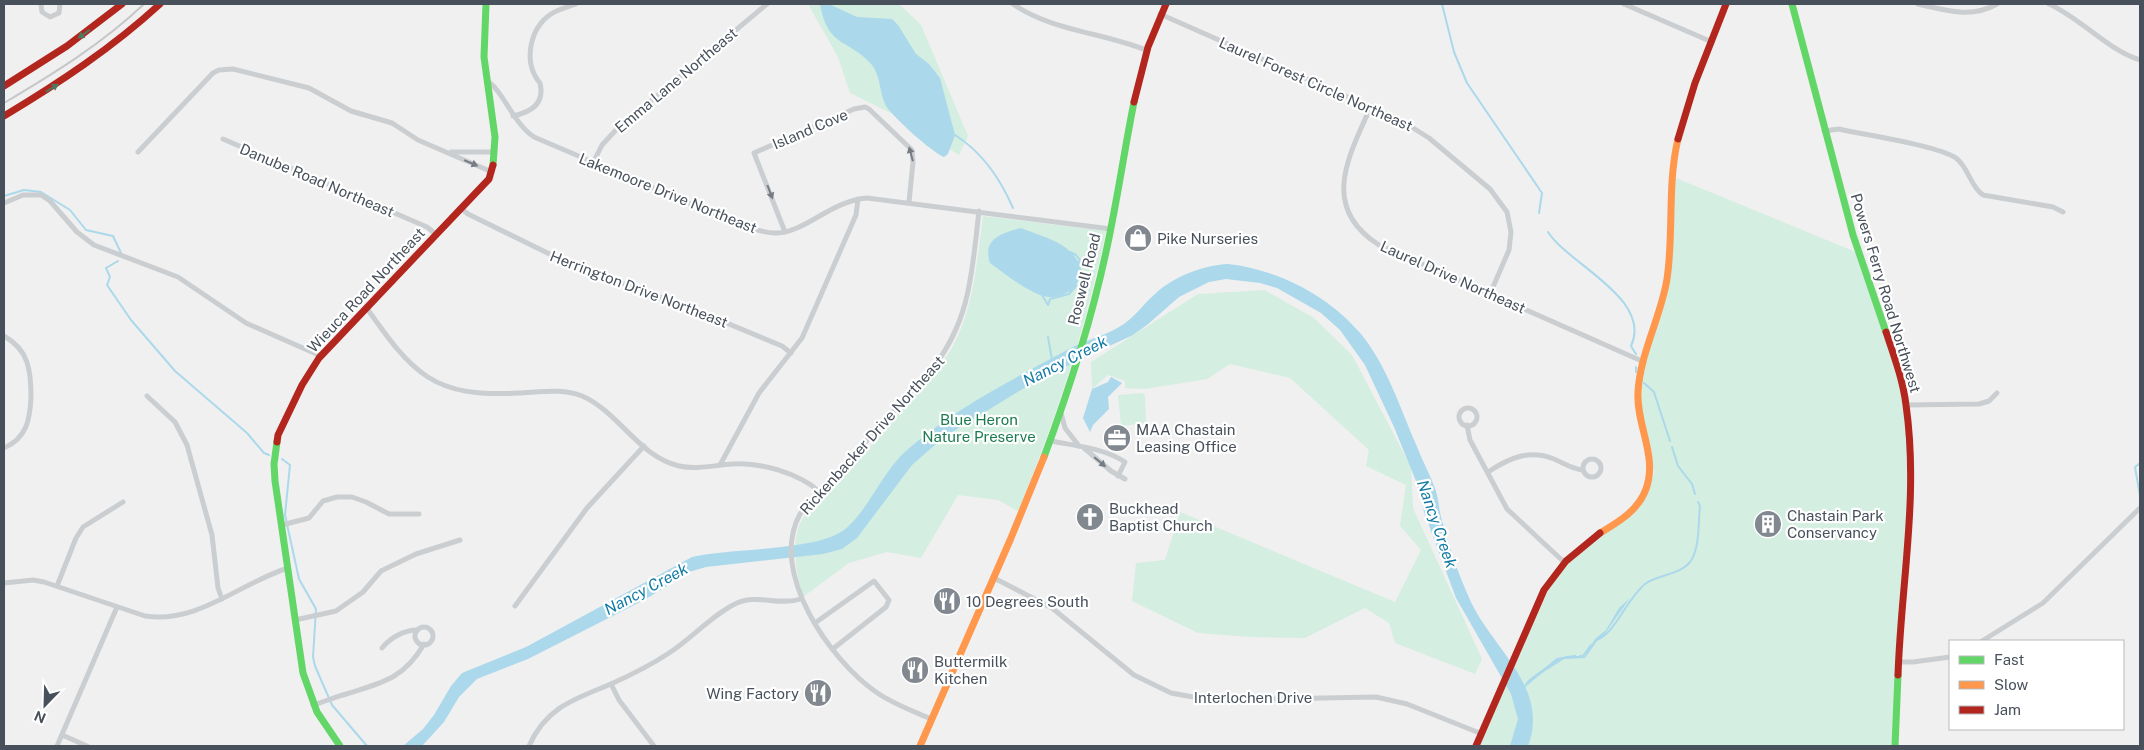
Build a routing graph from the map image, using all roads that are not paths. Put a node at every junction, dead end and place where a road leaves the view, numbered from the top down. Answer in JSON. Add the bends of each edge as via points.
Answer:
{"nodes":[{"id":1,"x":41,"y":4,"type":"edge"},
{"id":2,"x":60,"y":4,"type":"edge"},
{"id":3,"x":122,"y":4,"type":"edge"},
{"id":4,"x":160,"y":4,"type":"edge"},
{"id":5,"x":486,"y":4,"type":"edge"},
{"id":6,"x":576,"y":4,"type":"edge"},
{"id":7,"x":767,"y":4,"type":"edge"},
{"id":8,"x":1013,"y":4,"type":"edge"},
{"id":9,"x":1166,"y":4,"type":"edge"},
{"id":10,"x":1624,"y":4,"type":"edge"},
{"id":11,"x":1726,"y":4,"type":"edge"},
{"id":12,"x":1792,"y":4,"type":"edge"},
{"id":13,"x":1918,"y":4,"type":"edge"},
{"id":14,"x":1997,"y":4,"type":"edge"},
{"id":15,"x":2049,"y":4,"type":"edge"},
{"id":16,"x":2060,"y":6,"type":"edge"},
{"id":17,"x":1160,"y":14,"type":"junction"},
{"id":18,"x":1712,"y":42,"type":"junction"},
{"id":19,"x":1146,"y":50,"type":"junction"},
{"id":20,"x":2140,"y":60,"type":"edge"},
{"id":21,"x":487,"y":81,"type":"junction"},
{"id":22,"x":4,"y":86,"type":"edge"},
{"id":23,"x":1371,"y":106,"type":"junction"},
{"id":24,"x":7,"y":115,"type":"edge"},
{"id":25,"x":513,"y":116,"type":"junction"},
{"id":26,"x":1824,"y":131,"type":"junction"},
{"id":27,"x":223,"y":139,"type":"dead end"},
{"id":28,"x":138,"y":152,"type":"dead end"},
{"id":29,"x":450,"y":152,"type":"junction"},
{"id":30,"x":495,"y":152,"type":"junction"},
{"id":31,"x":592,"y":163,"type":"junction"},
{"id":32,"x":492,"y":172,"type":"junction"},
{"id":33,"x":858,"y":198,"type":"junction"},
{"id":34,"x":909,"y":202,"type":"junction"},
{"id":35,"x":4,"y":204,"type":"edge"},
{"id":36,"x":462,"y":209,"type":"junction"},
{"id":37,"x":980,"y":211,"type":"junction"},
{"id":38,"x":2063,"y":212,"type":"dead end"},
{"id":39,"x":1111,"y":229,"type":"junction"},
{"id":40,"x":785,"y":232,"type":"junction"},
{"id":41,"x":437,"y":235,"type":"junction"},
{"id":42,"x":1490,"y":294,"type":"junction"},
{"id":43,"x":366,"y":308,"type":"junction"},
{"id":44,"x":4,"y":336,"type":"edge"},
{"id":45,"x":792,"y":353,"type":"junction"},
{"id":46,"x":321,"y":356,"type":"junction"},
{"id":47,"x":1644,"y":362,"type":"junction"},
{"id":48,"x":1997,"y":393,"type":"dead end"},
{"id":49,"x":147,"y":396,"type":"dead end"},
{"id":50,"x":1906,"y":404,"type":"junction"},
{"id":51,"x":1061,"y":412,"type":"junction"},
{"id":52,"x":1467,"y":425,"type":"dead end"},
{"id":53,"x":1051,"y":440,"type":"junction"},
{"id":54,"x":644,"y":446,"type":"junction"},
{"id":55,"x":1082,"y":447,"type":"junction"},
{"id":56,"x":4,"y":448,"type":"edge"},
{"id":57,"x":720,"y":465,"type":"junction"},
{"id":58,"x":1583,"y":470,"type":"dead end"},
{"id":59,"x":1488,"y":472,"type":"junction"},
{"id":60,"x":1118,"y":476,"type":"junction"},
{"id":61,"x":1125,"y":479,"type":"dead end"},
{"id":62,"x":820,"y":492,"type":"junction"},
{"id":63,"x":123,"y":502,"type":"dead end"},
{"id":64,"x":2140,"y":508,"type":"edge"},
{"id":65,"x":419,"y":514,"type":"dead end"},
{"id":66,"x":283,"y":525,"type":"junction"},
{"id":67,"x":460,"y":540,"type":"dead end"},
{"id":68,"x":1564,"y":562,"type":"junction"},
{"id":69,"x":288,"y":568,"type":"junction"},
{"id":70,"x":994,"y":578,"type":"junction"},
{"id":71,"x":4,"y":583,"type":"edge"},
{"id":72,"x":57,"y":586,"type":"junction"},
{"id":73,"x":801,"y":599,"type":"junction"},
{"id":74,"x":222,"y":600,"type":"junction"},
{"id":75,"x":515,"y":606,"type":"dead end"},
{"id":76,"x":117,"y":607,"type":"junction"},
{"id":77,"x":299,"y":619,"type":"junction"},
{"id":78,"x":815,"y":623,"type":"junction"},
{"id":79,"x":417,"y":630,"type":"junction"},
{"id":80,"x":1984,"y":640,"type":"edge"},
{"id":81,"x":424,"y":644,"type":"junction"},
{"id":82,"x":382,"y":648,"type":"dead end"},
{"id":83,"x":834,"y":648,"type":"junction"},
{"id":84,"x":1949,"y":657,"type":"edge"},
{"id":85,"x":1898,"y":662,"type":"junction"},
{"id":86,"x":611,"y":684,"type":"junction"},
{"id":87,"x":313,"y":705,"type":"junction"},
{"id":88,"x":932,"y":719,"type":"junction"},
{"id":89,"x":1482,"y":734,"type":"junction"},
{"id":90,"x":62,"y":735,"type":"junction"},
{"id":91,"x":57,"y":746,"type":"edge"},
{"id":92,"x":87,"y":746,"type":"edge"},
{"id":93,"x":340,"y":746,"type":"edge"},
{"id":94,"x":529,"y":746,"type":"edge"},
{"id":95,"x":654,"y":746,"type":"edge"},
{"id":96,"x":920,"y":746,"type":"edge"},
{"id":97,"x":1476,"y":746,"type":"edge"},
{"id":98,"x":1894,"y":746,"type":"edge"}],
"edges":[{"from":1,"to":2,"type":"street","via":[[42,12],[50,17],[59,13]]},
{"from":3,"to":22,"type":"main road","one_way":true,"via":[[68,46]]},
{"from":24,"to":4,"type":"main road","one_way":true,"via":[[90,62]]},
{"from":5,"to":21,"type":"main road","name":"Wieuca Road Northeast","via":[[484,56]]},
{"from":6,"to":25,"type":"street","via":[[550,15],[539,25],[532,41],[530,62],[540,83],[540,100],[536,107]]},
{"from":7,"to":31,"type":"street","name":"Emma Lane Northeast","via":[[614,131]]},
{"from":8,"to":19,"type":"street","via":[[1048,22],[1105,35]]},
{"from":9,"to":17,"type":"main road","name":"Roswell Road"},
{"from":10,"to":18,"type":"street"},
{"from":11,"to":18,"type":"main road"},
{"from":12,"to":26,"type":"main road","name":"Powers Ferry Road Northwest"},
{"from":13,"to":14,"type":"street","via":[[1970,13]]},
{"from":15,"to":16,"type":"street"},
{"from":16,"to":20,"type":"street","via":[[2116,49]]},
{"from":17,"to":19,"type":"main road","name":"Roswell Road"},
{"from":17,"to":23,"type":"street","name":"Laurel Forest Circle Northeast"},
{"from":18,"to":47,"type":"main road","via":[[1676,143],[1670,199],[1668,278]]},
{"from":19,"to":39,"type":"main road","name":"Roswell Road","via":[[1133,100]]},
{"from":21,"to":25,"type":"street","name":"Lakemoore Drive Northeast","via":[[495,87]]},
{"from":21,"to":30,"type":"main road","name":"Wieuca Road Northeast"},
{"from":23,"to":42,"type":"street","name":"Laurel Forest Circle Northeast","via":[[1429,138],[1502,202],[1510,222],[1511,242]]},
{"from":23,"to":42,"type":"street","name":"Laurel Drive Northeast","via":[[1343,175],[1344,198],[1353,221],[1364,235],[1379,245]]},
{"from":25,"to":31,"type":"street","name":"Lakemoore Drive Northeast","via":[[534,137]]},
{"from":26,"to":38,"type":"street","via":[[1839,129],[1946,154],[1963,164],[1983,195],[2053,207]]},
{"from":26,"to":50,"type":"main road","name":"Powers Ferry Road Northwest","via":[[1853,235],[1900,375]]},
{"from":27,"to":41,"type":"street","name":"Danube Road Northeast","via":[[427,227]]},
{"from":28,"to":29,"type":"street","via":[[213,73],[225,68],[309,88],[351,111],[392,123],[418,140]]},
{"from":29,"to":30,"type":"street"},
{"from":29,"to":32,"type":"street","one_way":true},
{"from":30,"to":32,"type":"main road","name":"Wieuca Road Northeast"},
{"from":31,"to":40,"type":"street","name":"Lakemoore Drive Northeast","via":[[740,225],[767,233]]},
{"from":32,"to":36,"type":"main road","name":"Wieuca Road Northeast","via":[[485,186]]},
{"from":33,"to":34,"type":"street","name":"Lakemoore Drive Northeast"},
{"from":33,"to":40,"type":"street","name":"Lakemoore Drive Northeast","via":[[837,205]]},
{"from":33,"to":45,"type":"street","via":[[856,215],[810,322]]},
{"from":34,"to":37,"type":"street","name":"Lakemoore Drive Northeast"},
{"from":34,"to":40,"type":"street","name":"Island Cove","one_way":true,"via":[[912,150],[869,109],[854,109],[754,153]]},
{"from":35,"to":46,"type":"street","via":[[23,195],[41,195],[94,245],[178,277],[246,323]]},
{"from":36,"to":41,"type":"main road","name":"Wieuca Road Northeast"},
{"from":36,"to":45,"type":"street","name":"Herrington Drive Northeast","via":[[574,266],[688,307]]},
{"from":37,"to":39,"type":"street","name":"Lakemoore Drive Northeast"},
{"from":37,"to":62,"type":"street","name":"Rickenbacker Drive Northeast","via":[[968,299],[951,343],[932,369]]},
{"from":39,"to":51,"type":"main road","name":"Roswell Road","via":[[1084,339]]},
{"from":41,"to":43,"type":"main road","name":"Wieuca Road Northeast"},
{"from":42,"to":47,"type":"street","name":"Laurel Drive Northeast"},
{"from":43,"to":46,"type":"main road","name":"Wieuca Road Northeast"},
{"from":43,"to":54,"type":"street","via":[[403,357],[435,382],[479,394],[556,391],[576,394],[609,414]]},
{"from":44,"to":56,"type":"street","via":[[24,353],[31,374],[28,424],[19,438]]},
{"from":45,"to":57,"type":"street","via":[[758,393]]},
{"from":46,"to":66,"type":"main road","name":"Wieuca Road Northeast","via":[[302,385],[278,435],[274,464]]},
{"from":47,"to":68,"type":"main road","via":[[1638,397],[1651,459],[1646,490],[1624,519],[1586,542]]},
{"from":48,"to":50,"type":"street","via":[[1979,404]]},
{"from":49,"to":74,"type":"street","via":[[175,422],[187,445],[212,535]]},
{"from":50,"to":85,"type":"main road","name":"Powers Ferry Road Northwest","via":[[1911,510]]},
{"from":51,"to":53,"type":"main road","name":"Roswell Road"},
{"from":51,"to":55,"type":"street","via":[[1065,428]]},
{"from":52,"to":59,"type":"street","via":[[1470,440]]},
{"from":53,"to":55,"type":"street"},
{"from":53,"to":70,"type":"main road","name":"Roswell Road"},
{"from":54,"to":57,"type":"street","via":[[659,458],[678,466]]},
{"from":54,"to":75,"type":"street","via":[[587,508]]},
{"from":55,"to":60,"type":"street","one_way":true},
{"from":55,"to":60,"type":"street","via":[[1125,462]]},
{"from":57,"to":62,"type":"street","via":[[770,468]]},
{"from":58,"to":59,"type":"street","via":[[1546,456],[1528,454],[1508,459]]},
{"from":59,"to":68,"type":"street","via":[[1507,509]]},
{"from":60,"to":61,"type":"street"},
{"from":62,"to":73,"type":"street","name":"Rickenbacker Drive Northeast","via":[[800,514],[792,538]]},
{"from":63,"to":72,"type":"street","via":[[83,527]]},
{"from":64,"to":80,"type":"street","via":[[2054,594]]},
{"from":65,"to":66,"type":"street","via":[[389,514],[352,497],[337,497],[324,501],[309,518]]},
{"from":66,"to":69,"type":"main road","name":"Wieuca Road Northeast"},
{"from":67,"to":77,"type":"street","via":[[416,554],[381,571],[363,592],[336,611]]},
{"from":68,"to":89,"type":"main road","via":[[1545,589]]},
{"from":69,"to":74,"type":"street"},
{"from":69,"to":77,"type":"main road","name":"Wieuca Road Northeast"},
{"from":70,"to":88,"type":"main road","name":"Roswell Road"},
{"from":70,"to":89,"type":"street","name":"Interlochen Drive","via":[[1052,608],[1078,626],[1134,675],[1171,693],[1210,700],[1376,697],[1407,704]]},
{"from":71,"to":72,"type":"street","via":[[33,580]]},
{"from":72,"to":76,"type":"street"},
{"from":73,"to":78,"type":"street","name":"Rickenbacker Drive Northeast"},
{"from":73,"to":86,"type":"street","via":[[784,603],[751,600],[737,603],[669,654]]},
{"from":74,"to":76,"type":"street","via":[[162,617],[145,616]]},
{"from":76,"to":90,"type":"street"},
{"from":77,"to":87,"type":"main road","name":"Wieuca Road Northeast","via":[[303,673]]},
{"from":78,"to":83,"type":"street","name":"Rickenbacker Drive Northeast"},
{"from":78,"to":83,"type":"street","via":[[874,581],[889,600],[886,607]]},
{"from":79,"to":81,"type":"street","via":[[417,641]]},
{"from":79,"to":81,"type":"street","via":[[425,627],[432,632],[431,640]]},
{"from":79,"to":82,"type":"street","via":[[410,630]]},
{"from":81,"to":87,"type":"street","via":[[408,669],[365,690]]},
{"from":83,"to":88,"type":"street","name":"Rickenbacker Drive Northeast","via":[[875,691]]},
{"from":84,"to":85,"type":"street"},
{"from":85,"to":98,"type":"main road","name":"Powers Ferry Road Northwest"},
{"from":86,"to":94,"type":"street","via":[[580,695],[554,712],[536,732]]},
{"from":86,"to":95,"type":"street","via":[[619,700]]},
{"from":87,"to":93,"type":"main road","name":"Wieuca Road Northeast"},
{"from":88,"to":96,"type":"main road","name":"Roswell Road"},
{"from":89,"to":97,"type":"main road"},
{"from":90,"to":91,"type":"street"},
{"from":90,"to":92,"type":"street"}]}
